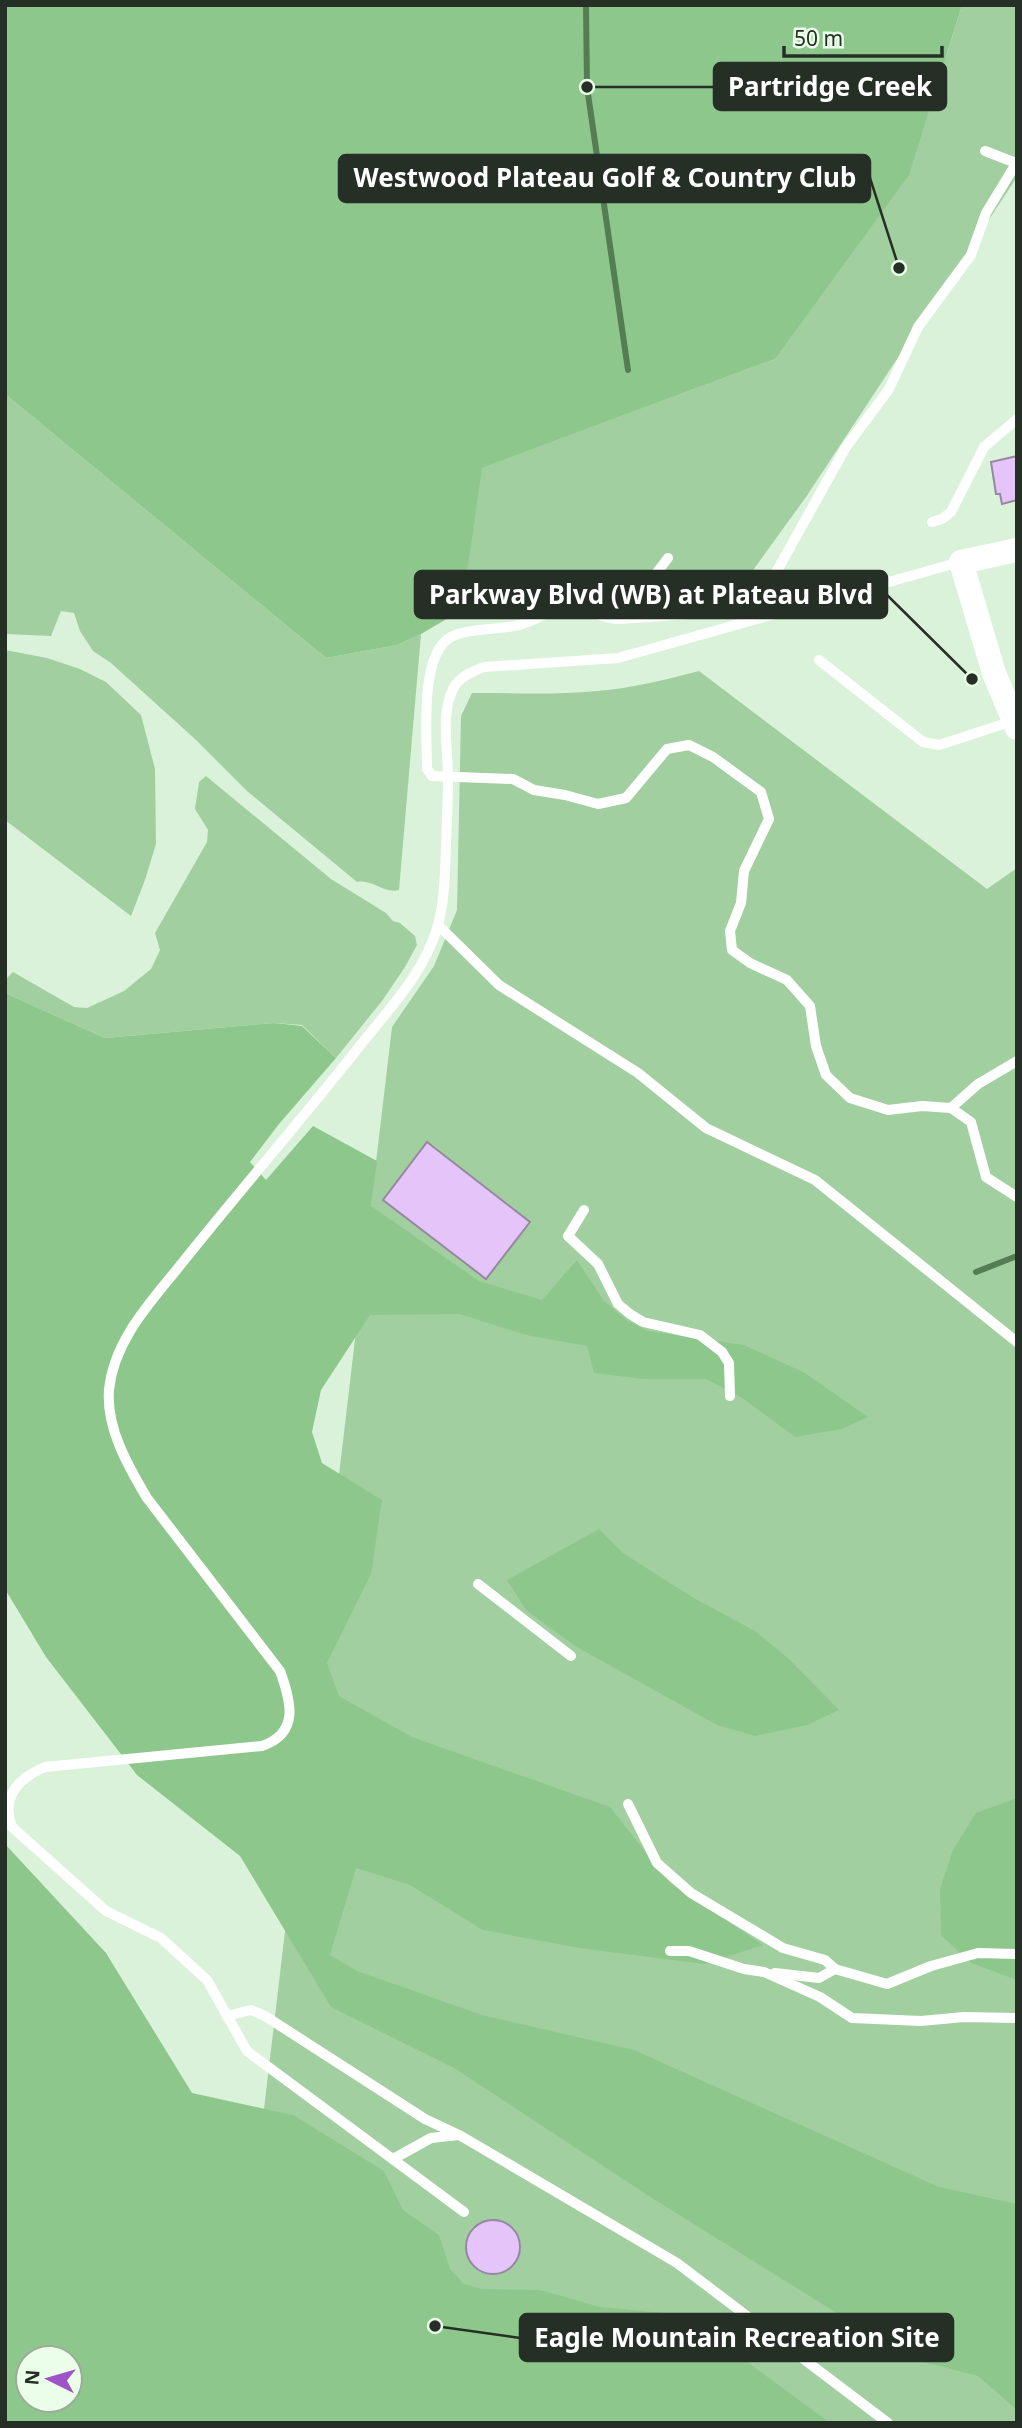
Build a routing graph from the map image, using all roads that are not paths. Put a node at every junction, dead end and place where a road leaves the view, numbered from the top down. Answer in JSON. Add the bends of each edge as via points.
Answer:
{"nodes":[{"id":1,"x":985,"y":150,"type":"dead end"},
{"id":2,"x":1016,"y":163,"type":"edge"},
{"id":3,"x":1017,"y":419,"type":"edge"},
{"id":4,"x":932,"y":522,"type":"dead end"},
{"id":5,"x":1017,"y":550,"type":"edge"},
{"id":6,"x":668,"y":558,"type":"dead end"},
{"id":7,"x":961,"y":562,"type":"junction"},
{"id":8,"x":621,"y":619,"type":"junction"},
{"id":9,"x":820,"y":660,"type":"dead end"},
{"id":10,"x":1013,"y":712,"type":"edge"},
{"id":11,"x":449,"y":776,"type":"junction"},
{"id":12,"x":438,"y":925,"type":"junction"},
{"id":13,"x":1017,"y":1061,"type":"edge"},
{"id":14,"x":951,"y":1108,"type":"junction"},
{"id":15,"x":1017,"y":1197,"type":"edge"},
{"id":16,"x":584,"y":1210,"type":"dead end"},
{"id":17,"x":1017,"y":1342,"type":"edge"},
{"id":18,"x":730,"y":1396,"type":"dead end"},
{"id":19,"x":478,"y":1584,"type":"dead end"},
{"id":20,"x":571,"y":1656,"type":"dead end"},
{"id":21,"x":628,"y":1804,"type":"dead end"},
{"id":22,"x":670,"y":1951,"type":"dead end"},
{"id":23,"x":1017,"y":1954,"type":"edge"},
{"id":24,"x":835,"y":1969,"type":"junction"},
{"id":25,"x":764,"y":1972,"type":"junction"},
{"id":26,"x":227,"y":2016,"type":"junction"},
{"id":27,"x":1017,"y":2018,"type":"edge"},
{"id":28,"x":459,"y":2134,"type":"junction"},
{"id":29,"x":393,"y":2159,"type":"junction"},
{"id":30,"x":464,"y":2212,"type":"dead end"},
{"id":31,"x":888,"y":2423,"type":"edge"}],
"edges":[{"from":1,"to":2,"type":"lane"},
{"from":2,"to":8,"type":"lane","via":[[986,213],[971,254],[918,327],[889,389],[846,447],[764,594],[702,613]]},
{"from":3,"to":4,"type":"lane","via":[[984,447],[951,512]]},
{"from":5,"to":7,"type":"street"},
{"from":6,"to":8,"type":"lane"},
{"from":7,"to":10,"type":"street","via":[[985,647]]},
{"from":7,"to":11,"type":"lane","via":[[618,658],[484,667],[467,674],[455,685],[446,712]]},
{"from":8,"to":11,"type":"lane","via":[[564,608],[520,625],[453,635],[444,642],[434,659],[428,693],[427,769],[432,776]]},
{"from":9,"to":10,"type":"lane","via":[[923,742],[939,745]]},
{"from":11,"to":12,"type":"lane","via":[[444,906]]},
{"from":11,"to":14,"type":"lane","via":[[513,779],[534,790],[597,804],[626,798],[667,749],[690,744],[713,757],[761,792],[769,819],[744,871],[741,903],[730,930],[732,950],[787,980],[810,1006],[826,1074],[850,1098],[888,1110]]},
{"from":12,"to":17,"type":"lane","via":[[499,985],[638,1073],[706,1128],[815,1180]]},
{"from":12,"to":26,"type":"lane","via":[[431,948],[377,1024],[130,1330],[109,1390],[110,1411],[131,1471],[280,1671],[290,1707],[284,1732],[262,1746],[45,1767],[18,1782],[8,1803],[12,1827],[106,1911],[161,1938],[207,1980]]},
{"from":13,"to":14,"type":"lane","via":[[978,1083]]},
{"from":14,"to":15,"type":"lane","via":[[971,1122],[986,1177]]},
{"from":16,"to":18,"type":"lane","via":[[568,1236],[598,1264],[618,1304],[643,1322],[700,1335],[722,1352],[729,1363]]},
{"from":19,"to":20,"type":"lane"},
{"from":21,"to":24,"type":"lane","via":[[657,1863],[691,1893],[783,1948],[825,1960]]},
{"from":22,"to":25,"type":"lane","via":[[689,1951]]},
{"from":23,"to":24,"type":"lane","via":[[978,1953],[887,1984]]},
{"from":24,"to":25,"type":"lane","via":[[819,1978]]},
{"from":25,"to":27,"type":"lane","via":[[820,1997],[852,2018]]},
{"from":26,"to":28,"type":"lane","via":[[251,2010],[265,2016],[425,2119]]},
{"from":26,"to":29,"type":"lane","via":[[247,2051]]},
{"from":28,"to":29,"type":"lane","via":[[431,2138]]},
{"from":28,"to":31,"type":"lane","via":[[677,2263]]},
{"from":29,"to":30,"type":"lane"}]}
